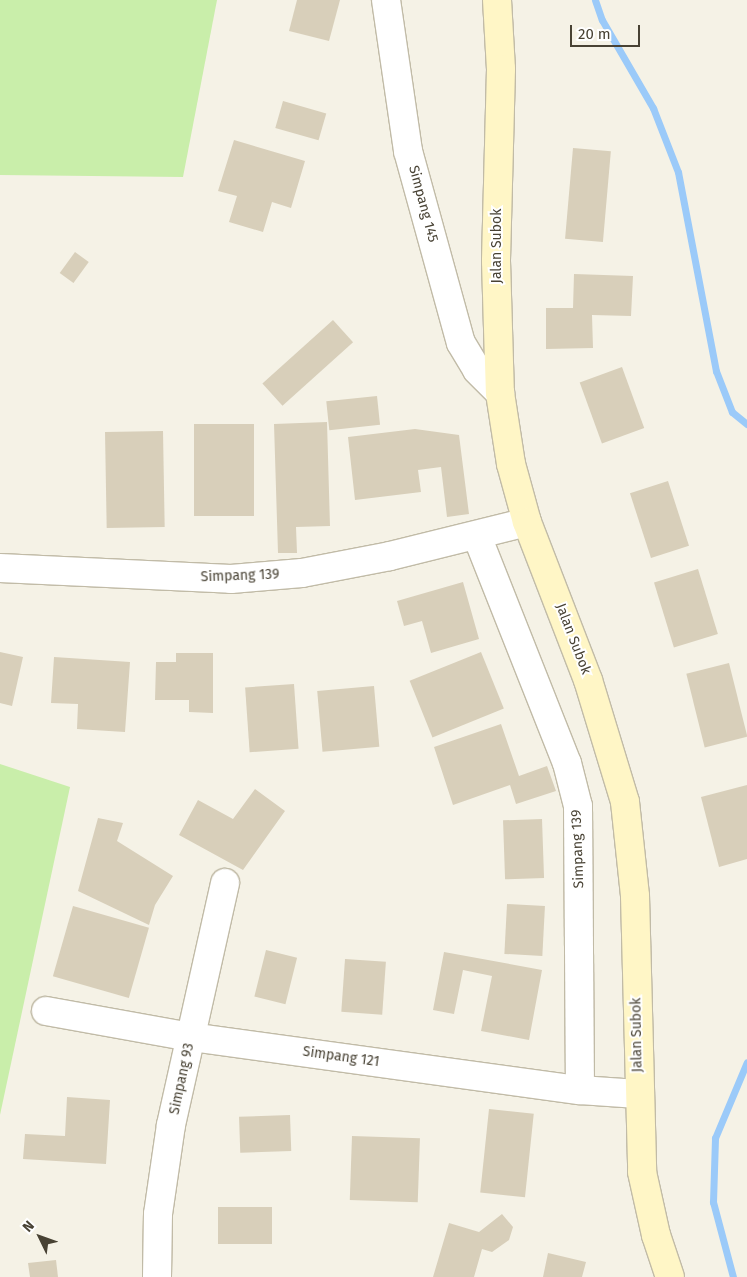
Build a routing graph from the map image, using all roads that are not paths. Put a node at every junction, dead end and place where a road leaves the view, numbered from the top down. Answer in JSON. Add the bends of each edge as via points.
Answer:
{"nodes":[{"id":1,"x":386,"y":0,"type":"edge"},
{"id":2,"x":497,"y":0,"type":"edge"},
{"id":3,"x":500,"y":393,"type":"junction"},
{"id":4,"x":527,"y":522,"type":"junction"},
{"id":5,"x":477,"y":536,"type":"junction"},
{"id":6,"x":0,"y":568,"type":"edge"},
{"id":7,"x":226,"y":883,"type":"dead end"},
{"id":8,"x":46,"y":1011,"type":"dead end"},
{"id":9,"x":191,"y":1037,"type":"junction"},
{"id":10,"x":580,"y":1090,"type":"junction"},
{"id":11,"x":638,"y":1094,"type":"junction"},
{"id":12,"x":157,"y":1277,"type":"edge"},
{"id":13,"x":670,"y":1277,"type":"edge"}],
"edges":[{"from":1,"to":3,"type":"street","name":"Simpang 145","via":[[408,151],[461,343],[477,370]]},
{"from":2,"to":3,"type":"main road","name":"Jalan Subok","via":[[500,69],[496,261]]},
{"from":3,"to":4,"type":"main road","name":"Jalan Subok","via":[[511,464]]},
{"from":4,"to":5,"type":"street","name":"Simpang 139"},
{"from":4,"to":11,"type":"main road","name":"Jalan Subok","via":[[588,680],[625,802],[635,896]]},
{"from":5,"to":6,"type":"street","name":"Simpang 139","via":[[302,573],[231,579]]},
{"from":5,"to":10,"type":"street","name":"Simpang 139","via":[[567,763],[578,806]]},
{"from":7,"to":9,"type":"street","name":"Simpang 93"},
{"from":8,"to":9,"type":"street","name":"Simpang 121"},
{"from":9,"to":10,"type":"street","name":"Simpang 121"},
{"from":9,"to":12,"type":"street","name":"Simpang 93","via":[[171,1125],[158,1214]]},
{"from":10,"to":11,"type":"street","name":"Simpang 121"},
{"from":11,"to":13,"type":"main road","name":"Jalan Subok","via":[[642,1172],[656,1235]]}]}
